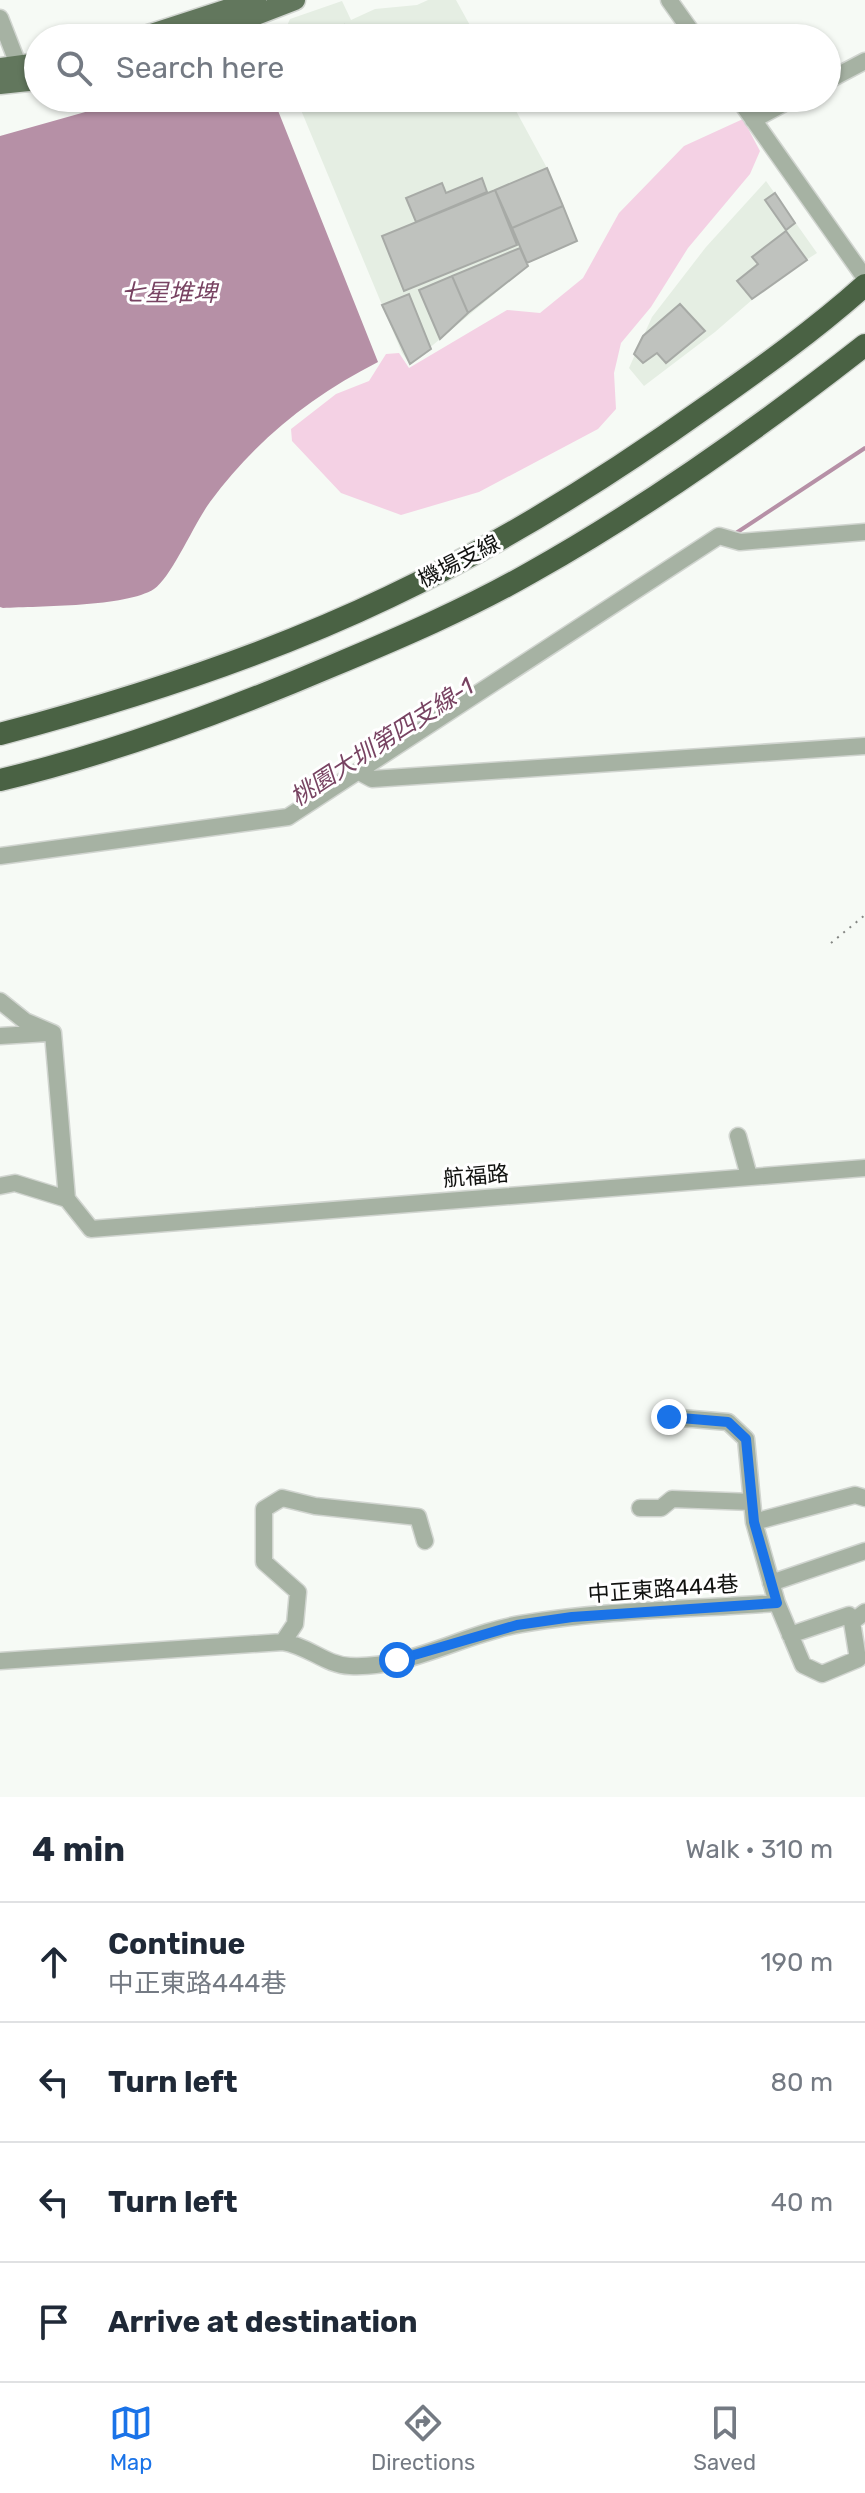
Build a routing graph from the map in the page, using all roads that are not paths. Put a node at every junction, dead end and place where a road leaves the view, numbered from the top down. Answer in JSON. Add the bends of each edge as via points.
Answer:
{"nodes":[{"id":1,"x":256,"y":0,"type":"edge"},
{"id":2,"x":295,"y":0,"type":"edge"},
{"id":3,"x":669,"y":0,"type":"edge"},
{"id":4,"x":0,"y":18,"type":"edge"},
{"id":5,"x":182,"y":24,"type":"edge"},
{"id":6,"x":233,"y":24,"type":"edge"},
{"id":7,"x":686,"y":24,"type":"edge"},
{"id":8,"x":865,"y":61,"type":"edge"},
{"id":9,"x":15,"y":72,"type":"edge"},
{"id":10,"x":841,"y":74,"type":"edge"},
{"id":11,"x":748,"y":112,"type":"edge"},
{"id":12,"x":768,"y":112,"type":"edge"},
{"id":13,"x":753,"y":120,"type":"junction"},
{"id":14,"x":865,"y":278,"type":"edge"},
{"id":15,"x":865,"y":285,"type":"edge"},
{"id":16,"x":865,"y":345,"type":"edge"},
{"id":17,"x":865,"y":532,"type":"edge"},
{"id":18,"x":0,"y":734,"type":"edge"},
{"id":19,"x":865,"y":746,"type":"edge"},
{"id":20,"x":359,"y":772,"type":"junction"},
{"id":21,"x":0,"y":780,"type":"edge"},
{"id":22,"x":0,"y":856,"type":"edge"},
{"id":23,"x":0,"y":1001,"type":"edge"},
{"id":24,"x":53,"y":1033,"type":"junction"},
{"id":25,"x":0,"y":1036,"type":"edge"},
{"id":26,"x":738,"y":1136,"type":"dead end"},
{"id":27,"x":865,"y":1168,"type":"edge"},
{"id":28,"x":749,"y":1176,"type":"junction"},
{"id":29,"x":0,"y":1186,"type":"edge"},
{"id":30,"x":67,"y":1199,"type":"junction"},
{"id":31,"x":669,"y":1417,"type":"dead end"},
{"id":32,"x":865,"y":1498,"type":"edge"},
{"id":33,"x":752,"y":1502,"type":"junction"},
{"id":34,"x":640,"y":1508,"type":"dead end"},
{"id":35,"x":754,"y":1522,"type":"junction"},
{"id":36,"x":425,"y":1541,"type":"dead end"},
{"id":37,"x":865,"y":1551,"type":"edge"},
{"id":38,"x":771,"y":1583,"type":"junction"},
{"id":39,"x":777,"y":1603,"type":"junction"},
{"id":40,"x":858,"y":1617,"type":"edge"},
{"id":41,"x":790,"y":1635,"type":"junction"},
{"id":42,"x":283,"y":1642,"type":"junction"},
{"id":43,"x":0,"y":1661,"type":"edge"}],
"edges":[{"from":1,"to":5,"type":"main road"},
{"from":2,"to":6,"type":"main road"},
{"from":3,"to":7,"type":"street"},
{"from":4,"to":9,"type":"street"},
{"from":8,"to":10,"type":"street"},
{"from":11,"to":13,"type":"street"},
{"from":12,"to":13,"type":"street"},
{"from":13,"to":14,"type":"street"},
{"from":15,"to":18,"type":"highway","name":"機場支線","via":[[633,459],[516,532],[387,598],[246,655],[98,708]]},
{"from":16,"to":21,"type":"highway","name":"機場支線","via":[[663,491],[529,574],[389,642],[223,712],[57,767]]},
{"from":17,"to":20,"type":"street","via":[[740,542],[719,536]]},
{"from":19,"to":20,"type":"street","via":[[372,779]]},
{"from":20,"to":22,"type":"street","via":[[288,817]]},
{"from":23,"to":24,"type":"street","via":[[25,1021]]},
{"from":24,"to":25,"type":"street"},
{"from":24,"to":30,"type":"street"},
{"from":26,"to":28,"type":"street"},
{"from":27,"to":28,"type":"street","name":"航福路"},
{"from":28,"to":30,"type":"street","name":"航福路","via":[[91,1229]]},
{"from":29,"to":30,"type":"street","via":[[15,1183]]},
{"from":31,"to":33,"type":"street","via":[[728,1422],[746,1439]]},
{"from":32,"to":35,"type":"street","via":[[855,1495]]},
{"from":33,"to":34,"type":"street","via":[[672,1499],[661,1508]]},
{"from":33,"to":35,"type":"street"},
{"from":35,"to":38,"type":"street"},
{"from":36,"to":42,"type":"street","via":[[418,1517],[282,1498],[264,1509],[264,1562],[298,1592],[295,1624]]},
{"from":37,"to":38,"type":"street"},
{"from":38,"to":39,"type":"street"},
{"from":39,"to":41,"type":"street"},
{"from":39,"to":42,"type":"street","name":"中正東路444巷","via":[[517,1625],[397,1660],[353,1666],[332,1664],[304,1646]]},
{"from":40,"to":41,"type":"street","via":[[849,1615]]},
{"from":40,"to":41,"type":"street","via":[[858,1659],[822,1674],[803,1665]]},
{"from":42,"to":43,"type":"street","name":"中正東路444巷"}]}
